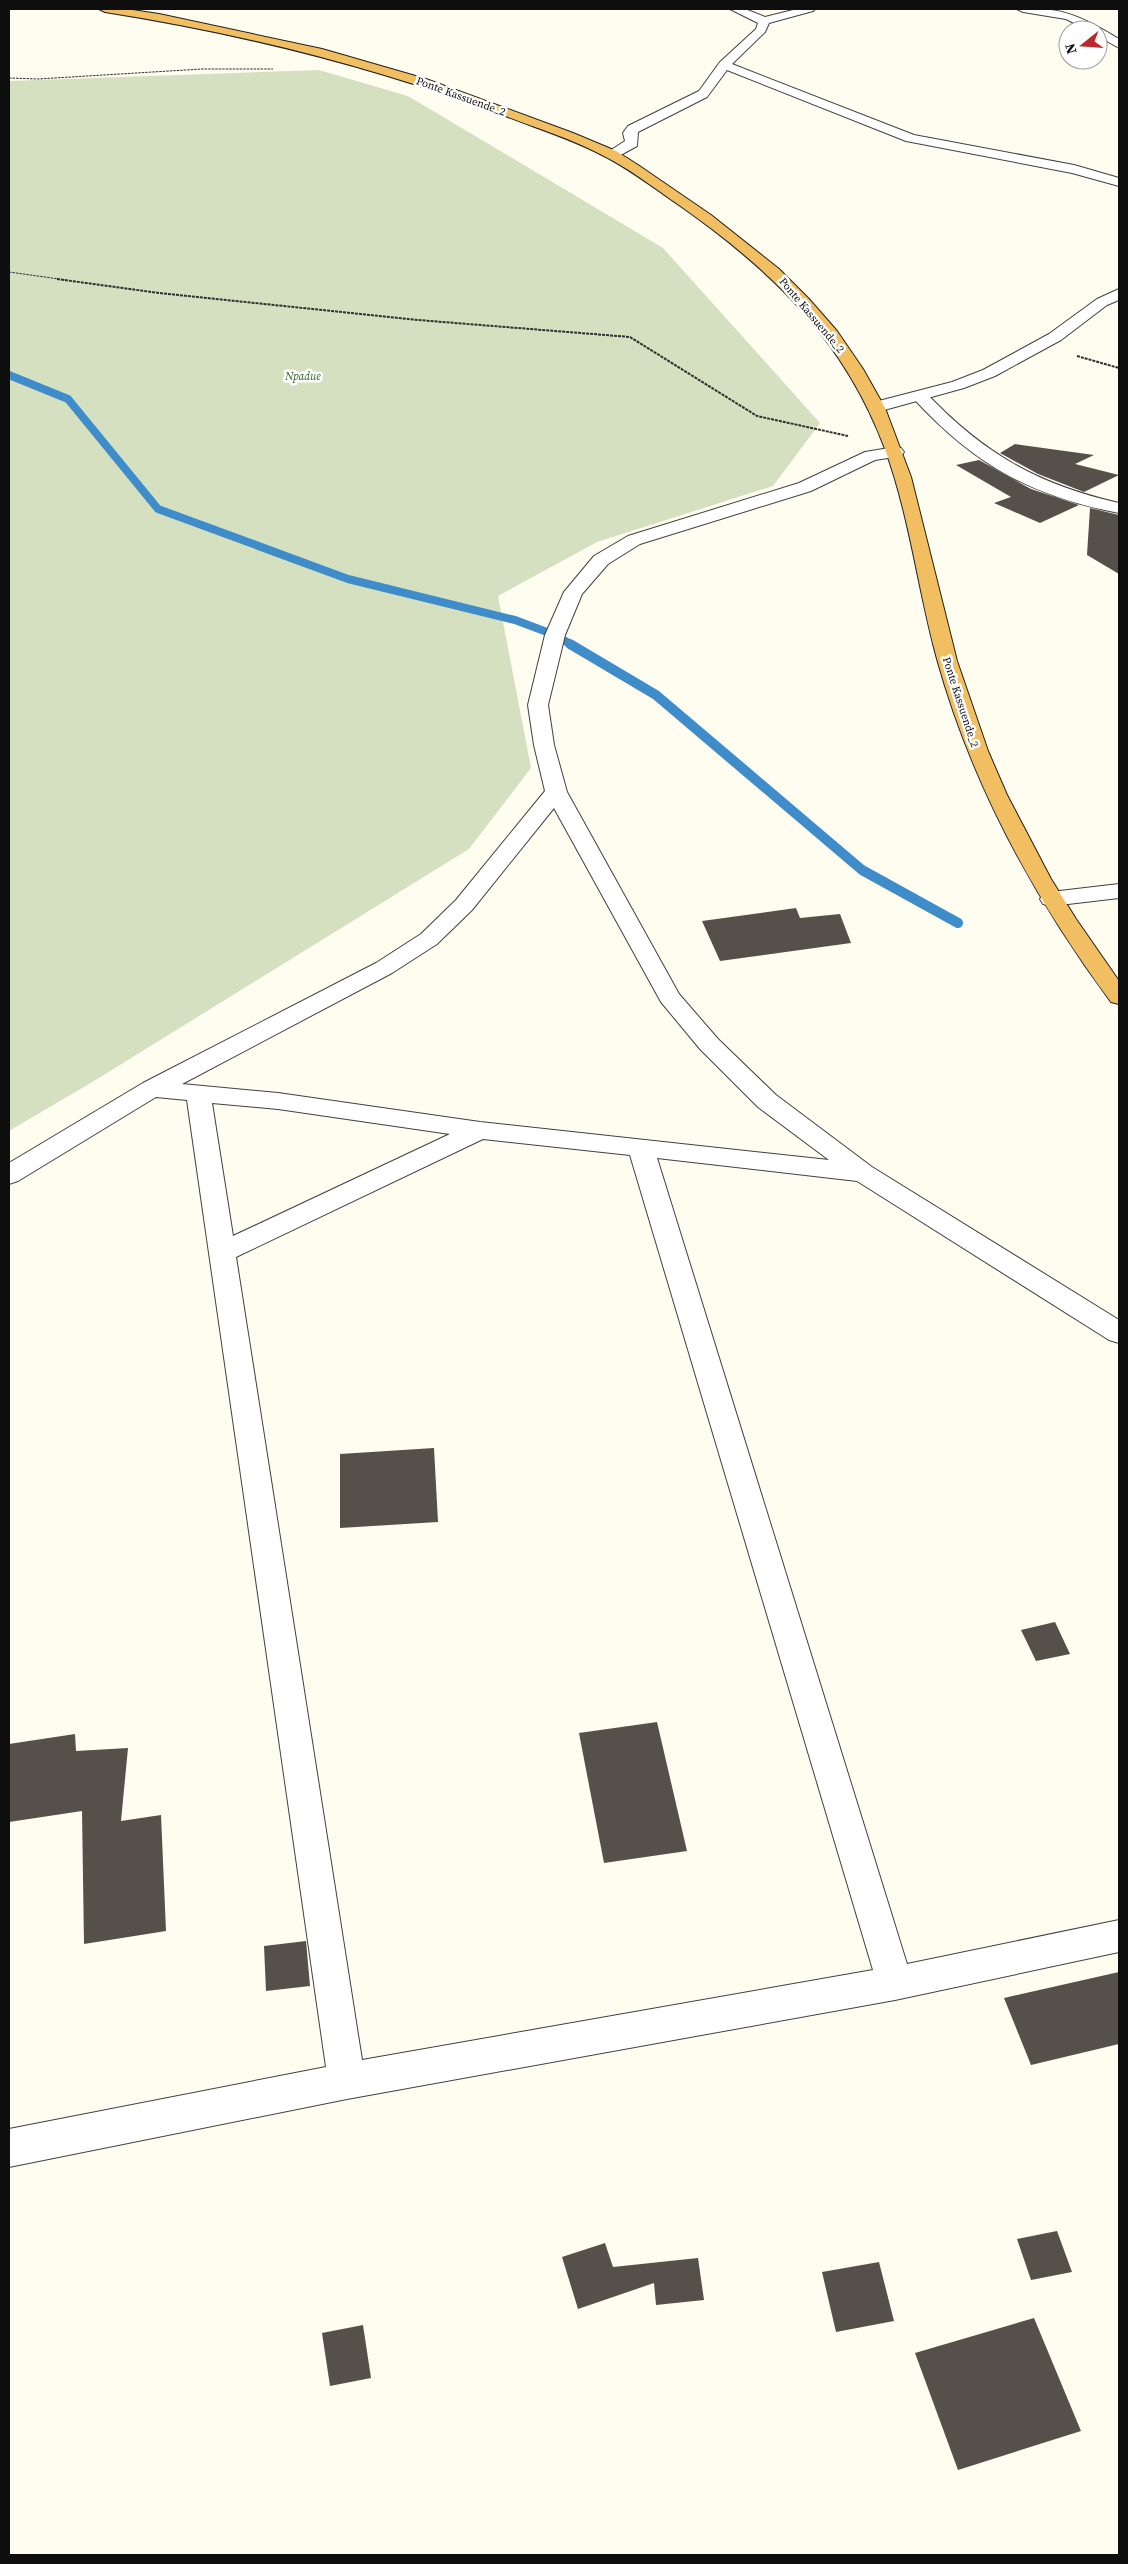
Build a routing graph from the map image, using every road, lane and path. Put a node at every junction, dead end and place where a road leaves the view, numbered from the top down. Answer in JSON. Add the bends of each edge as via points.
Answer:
{"nodes":[{"id":1,"x":105,"y":9,"type":"edge"},
{"id":2,"x":736,"y":9,"type":"edge"},
{"id":3,"x":809,"y":9,"type":"edge"},
{"id":4,"x":1023,"y":9,"type":"edge"},
{"id":5,"x":1077,"y":20,"type":"edge"},
{"id":6,"x":764,"y":21,"type":"junction"},
{"id":7,"x":1108,"y":37,"type":"edge"},
{"id":8,"x":1119,"y":44,"type":"edge"},
{"id":9,"x":724,"y":65,"type":"junction"},
{"id":10,"x":277,"y":69,"type":"dead end"},
{"id":11,"x":9,"y":78,"type":"edge"},
{"id":12,"x":612,"y":154,"type":"junction"},
{"id":13,"x":1119,"y":182,"type":"edge"},
{"id":14,"x":9,"y":272,"type":"edge"},
{"id":15,"x":1119,"y":294,"type":"edge"},
{"id":16,"x":1041,"y":344,"type":"junction"},
{"id":17,"x":1119,"y":368,"type":"edge"},
{"id":18,"x":920,"y":396,"type":"junction"},
{"id":19,"x":877,"y":407,"type":"junction"},
{"id":20,"x":895,"y":452,"type":"junction"},
{"id":21,"x":871,"y":456,"type":"junction"},
{"id":22,"x":1119,"y":508,"type":"edge"},
{"id":23,"x":556,"y":792,"type":"junction"},
{"id":24,"x":1119,"y":891,"type":"edge"},
{"id":25,"x":1051,"y":899,"type":"junction"},
{"id":26,"x":1119,"y":997,"type":"edge"},
{"id":27,"x":152,"y":1089,"type":"junction"},
{"id":28,"x":198,"y":1093,"type":"junction"},
{"id":29,"x":480,"y":1130,"type":"junction"},
{"id":30,"x":641,"y":1148,"type":"junction"},
{"id":31,"x":863,"y":1173,"type":"junction"},
{"id":32,"x":9,"y":1175,"type":"edge"},
{"id":33,"x":223,"y":1252,"type":"junction"},
{"id":34,"x":1119,"y":1334,"type":"edge"},
{"id":35,"x":1119,"y":1936,"type":"edge"},
{"id":36,"x":896,"y":1983,"type":"junction"},
{"id":37,"x":347,"y":2080,"type":"junction"},
{"id":38,"x":9,"y":2148,"type":"edge"}],
"edges":[{"from":1,"to":12,"type":"highway","name":"Ponte Kassuende_2","via":[[275,39],[381,67],[482,102]]},
{"from":2,"to":6,"type":"street"},
{"from":3,"to":6,"type":"street"},
{"from":4,"to":5,"type":"street"},
{"from":6,"to":9,"type":"street","via":[[761,30]]},
{"from":7,"to":8,"type":"street"},
{"from":9,"to":12,"type":"street","via":[[703,94],[633,129],[630,134],[632,143]]},
{"from":9,"to":13,"type":"street","via":[[911,138]]},
{"from":10,"to":11,"type":"path","via":[[202,69],[38,80]]},
{"from":12,"to":19,"type":"highway","name":"Ponte Kassuende_2","via":[[713,221],[782,277],[839,343]]},
{"from":14,"to":21,"type":"path","via":[[159,293],[418,320],[630,337],[757,416],[850,436]]},
{"from":15,"to":16,"type":"street"},
{"from":16,"to":17,"type":"path"},
{"from":16,"to":18,"type":"street","via":[[974,380]]},
{"from":18,"to":19,"type":"street"},
{"from":18,"to":22,"type":"street","via":[[973,447],[1005,466],[1058,491]]},
{"from":19,"to":20,"type":"highway","name":"Ponte Kassuende_2"},
{"from":20,"to":21,"type":"street"},
{"from":20,"to":25,"type":"highway","name":"Ponte Kassuende_2","via":[[915,515],[946,656],[980,759],[1024,853]]},
{"from":21,"to":23,"type":"street","via":[[805,487],[634,540],[601,560],[573,592],[555,635],[538,705]]},
{"from":23,"to":27,"type":"street","via":[[464,905],[428,939],[384,968]]},
{"from":23,"to":31,"type":"street","via":[[669,997],[709,1044],[767,1101]]},
{"from":24,"to":25,"type":"street"},
{"from":25,"to":26,"type":"highway","name":"Ponte Kassuende_2"},
{"from":27,"to":28,"type":"street"},
{"from":27,"to":32,"type":"street"},
{"from":28,"to":29,"type":"street","via":[[379,1114]]},
{"from":28,"to":33,"type":"street"},
{"from":29,"to":30,"type":"street"},
{"from":29,"to":33,"type":"street"},
{"from":30,"to":31,"type":"street"},
{"from":30,"to":36,"type":"street"},
{"from":31,"to":34,"type":"street"},
{"from":33,"to":37,"type":"street"},
{"from":35,"to":36,"type":"street"},
{"from":36,"to":37,"type":"street"},
{"from":37,"to":38,"type":"street"}]}
